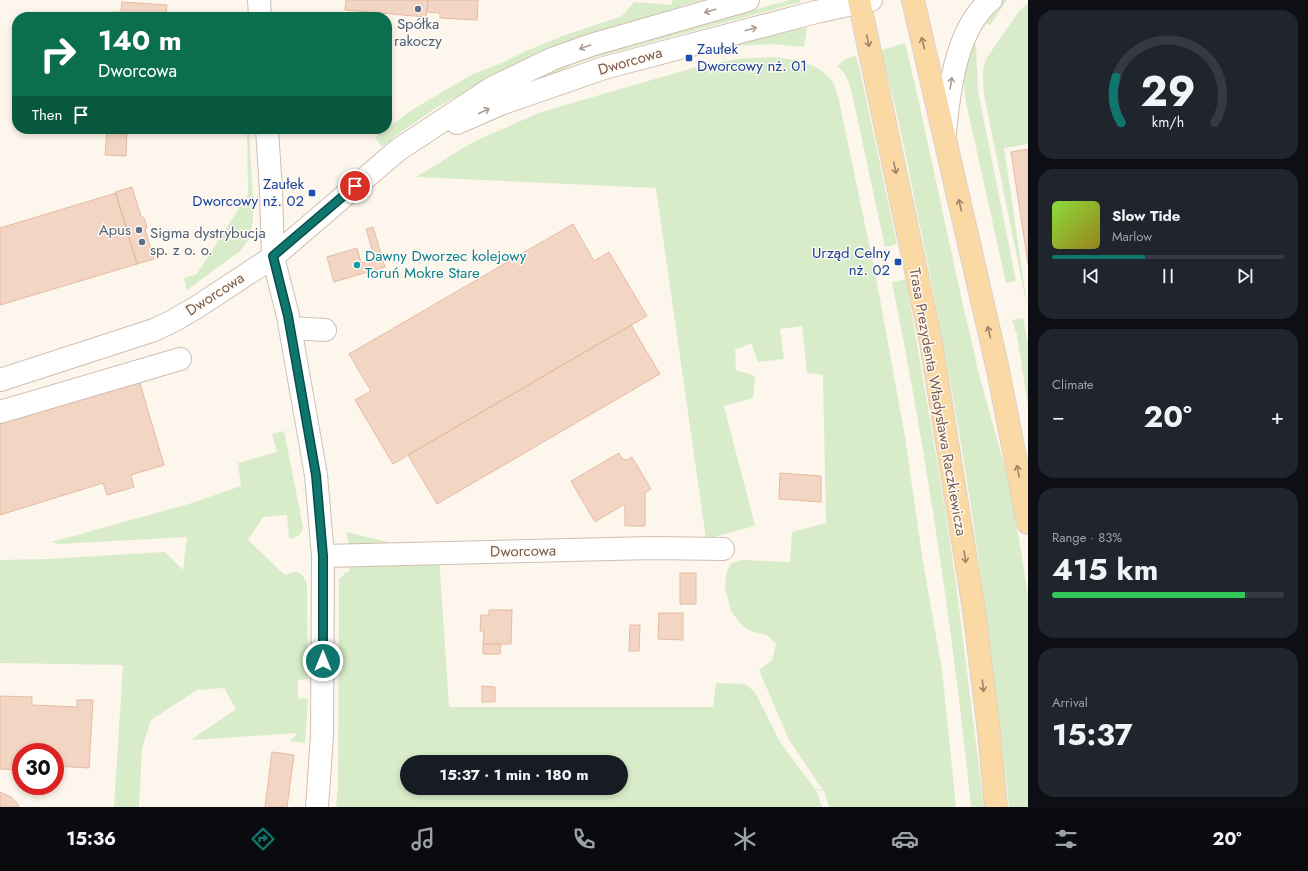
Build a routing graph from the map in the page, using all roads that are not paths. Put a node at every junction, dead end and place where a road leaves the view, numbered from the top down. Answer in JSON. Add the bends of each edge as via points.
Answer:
{"nodes":[{"id":1,"x":259,"y":0,"type":"edge"},
{"id":2,"x":748,"y":0,"type":"edge"},
{"id":3,"x":913,"y":0,"type":"edge"},
{"id":4,"x":991,"y":0,"type":"edge"},
{"id":5,"x":863,"y":1,"type":"edge"},
{"id":6,"x":260,"y":12,"type":"edge"},
{"id":7,"x":267,"y":134,"type":"edge"},
{"id":8,"x":944,"y":135,"type":"junction"},
{"id":9,"x":398,"y":150,"type":"junction"},
{"id":10,"x":273,"y":256,"type":"junction"},
{"id":11,"x":290,"y":328,"type":"junction"},
{"id":12,"x":325,"y":330,"type":"dead end"},
{"id":13,"x":180,"y":359,"type":"dead end"},
{"id":14,"x":0,"y":380,"type":"edge"},
{"id":15,"x":0,"y":412,"type":"edge"},
{"id":16,"x":1028,"y":523,"type":"edge"},
{"id":17,"x":723,"y":549,"type":"dead end"},
{"id":18,"x":323,"y":556,"type":"junction"},
{"id":19,"x":317,"y":807,"type":"edge"},
{"id":20,"x":996,"y":807,"type":"edge"}],
"edges":[{"from":1,"to":6,"type":"street"},
{"from":2,"to":9,"type":"street","name":"Dworcowa","one_way":true,"via":[[552,59],[492,88]]},
{"from":8,"to":3,"type":"main road","one_way":true},
{"from":8,"to":4,"type":"street","one_way":true,"via":[[953,69],[967,32],[983,6]]},
{"from":9,"to":5,"type":"street","name":"Dworcowa","one_way":true,"via":[[503,103],[604,68]]},
{"from":5,"to":20,"type":"main road","name":"Trasa Prezydenta Władysława Raczkiewicza","one_way":true,"via":[[931,342],[974,610]]},
{"from":7,"to":10,"type":"street"},
{"from":16,"to":8,"type":"main road","one_way":true,"via":[[998,370]]},
{"from":9,"to":10,"type":"street","name":"Dworcowa"},
{"from":10,"to":11,"type":"street"},
{"from":10,"to":14,"type":"street","name":"Dworcowa","via":[[197,307],[154,330]]},
{"from":11,"to":12,"type":"street"},
{"from":11,"to":18,"type":"street","via":[[316,475]]},
{"from":13,"to":15,"type":"street"},
{"from":17,"to":18,"type":"street","name":"Dworcowa","via":[[652,548]]},
{"from":18,"to":19,"type":"street","via":[[322,736]]}]}
